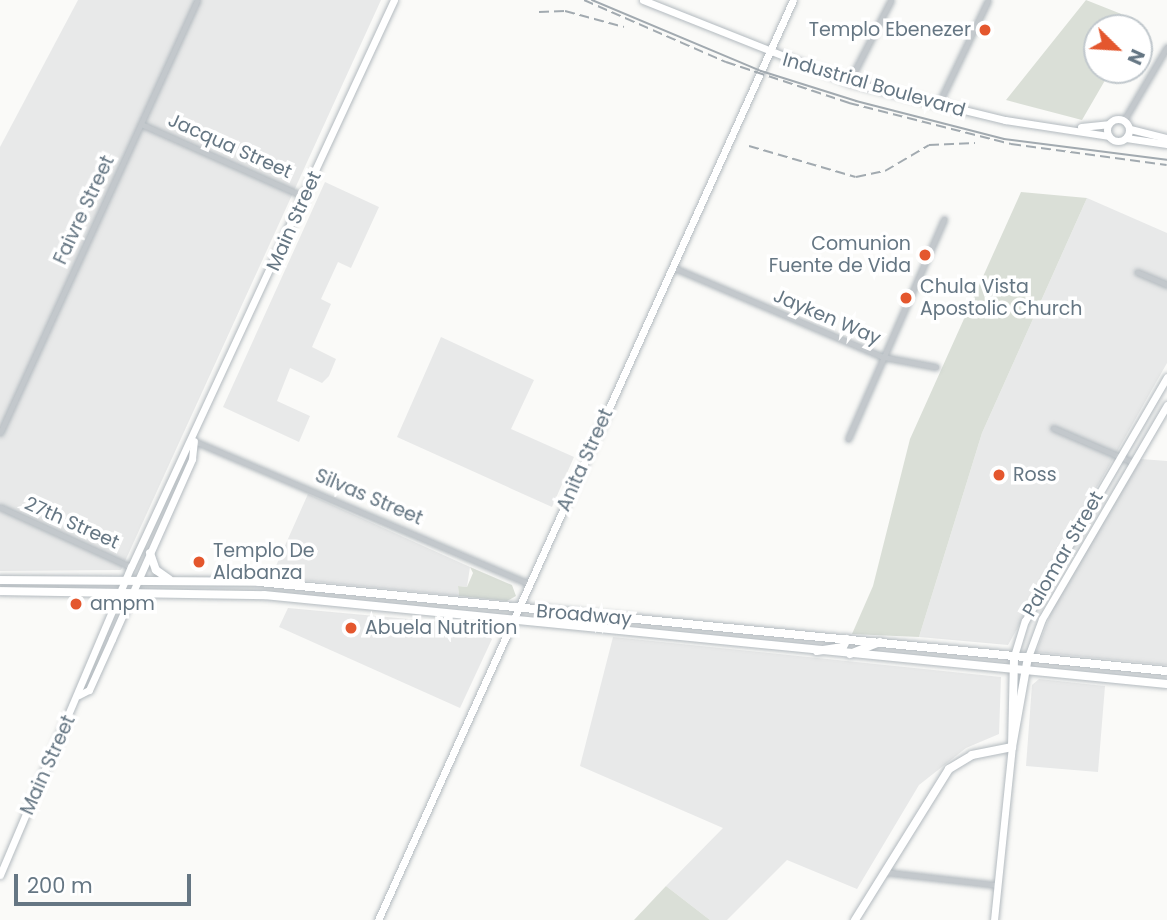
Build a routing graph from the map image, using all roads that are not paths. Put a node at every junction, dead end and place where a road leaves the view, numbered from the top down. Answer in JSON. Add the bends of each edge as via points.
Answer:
{"nodes":[{"id":1,"x":197,"y":0,"type":"edge"},
{"id":2,"x":394,"y":0,"type":"edge"},
{"id":3,"x":643,"y":0,"type":"edge"},
{"id":4,"x":793,"y":0,"type":"edge"},
{"id":5,"x":891,"y":0,"type":"edge"},
{"id":6,"x":988,"y":0,"type":"edge"},
{"id":7,"x":1167,"y":47,"type":"edge"},
{"id":8,"x":769,"y":54,"type":"junction"},
{"id":9,"x":849,"y":82,"type":"junction"},
{"id":10,"x":938,"y":105,"type":"junction"},
{"id":11,"x":1124,"y":120,"type":"junction"},
{"id":12,"x":141,"y":124,"type":"junction"},
{"id":13,"x":1108,"y":124,"type":"junction"},
{"id":14,"x":1073,"y":129,"type":"junction"},
{"id":15,"x":1130,"y":129,"type":"junction"},
{"id":16,"x":1108,"y":136,"type":"junction"},
{"id":17,"x":1126,"y":138,"type":"junction"},
{"id":18,"x":1167,"y":138,"type":"edge"},
{"id":19,"x":1167,"y":144,"type":"edge"},
{"id":20,"x":305,"y":197,"type":"junction"},
{"id":21,"x":944,"y":219,"type":"dead end"},
{"id":22,"x":671,"y":266,"type":"junction"},
{"id":23,"x":1138,"y":272,"type":"dead end"},
{"id":24,"x":1167,"y":285,"type":"edge"},
{"id":25,"x":883,"y":357,"type":"junction"},
{"id":26,"x":936,"y":367,"type":"dead end"},
{"id":27,"x":1167,"y":377,"type":"edge"},
{"id":28,"x":1167,"y":405,"type":"edge"},
{"id":29,"x":1053,"y":428,"type":"dead end"},
{"id":30,"x":0,"y":433,"type":"edge"},
{"id":31,"x":848,"y":439,"type":"dead end"},
{"id":32,"x":194,"y":441,"type":"junction"},
{"id":33,"x":1119,"y":456,"type":"junction"},
{"id":34,"x":1132,"y":462,"type":"junction"},
{"id":35,"x":0,"y":507,"type":"edge"},
{"id":36,"x":150,"y":553,"type":"junction"},
{"id":37,"x":131,"y":567,"type":"junction"},
{"id":38,"x":0,"y":580,"type":"edge"},
{"id":39,"x":125,"y":580,"type":"junction"},
{"id":40,"x":172,"y":580,"type":"junction"},
{"id":41,"x":138,"y":581,"type":"junction"},
{"id":42,"x":529,"y":584,"type":"junction"},
{"id":43,"x":121,"y":590,"type":"junction"},
{"id":44,"x":134,"y":590,"type":"junction"},
{"id":45,"x":0,"y":591,"type":"edge"},
{"id":46,"x":361,"y":593,"type":"junction"},
{"id":47,"x":358,"y":604,"type":"junction"},
{"id":48,"x":518,"y":609,"type":"junction"},
{"id":49,"x":514,"y":620,"type":"junction"},
{"id":50,"x":709,"y":626,"type":"junction"},
{"id":51,"x":708,"y":639,"type":"junction"},
{"id":52,"x":847,"y":639,"type":"junction"},
{"id":53,"x":880,"y":642,"type":"junction"},
{"id":54,"x":817,"y":651,"type":"junction"},
{"id":55,"x":850,"y":654,"type":"junction"},
{"id":56,"x":1014,"y":656,"type":"junction"},
{"id":57,"x":1028,"y":657,"type":"junction"},
{"id":58,"x":1013,"y":671,"type":"junction"},
{"id":59,"x":1167,"y":671,"type":"edge"},
{"id":60,"x":1025,"y":672,"type":"junction"},
{"id":61,"x":1167,"y":684,"type":"edge"},
{"id":62,"x":79,"y":695,"type":"junction"},
{"id":63,"x":1012,"y":747,"type":"junction"},
{"id":64,"x":884,"y":872,"type":"junction"},
{"id":65,"x":0,"y":875,"type":"edge"},
{"id":66,"x":997,"y":885,"type":"junction"},
{"id":67,"x":378,"y":920,"type":"edge"},
{"id":68,"x":855,"y":920,"type":"edge"},
{"id":69,"x":994,"y":920,"type":"edge"}],
"edges":[{"from":1,"to":12,"type":"street","name":"Faivre Street"},
{"from":2,"to":20,"type":"main road","name":"Main Street"},
{"from":3,"to":8,"type":"main road","name":"Industrial Boulevard"},
{"from":4,"to":8,"type":"main road","name":"Anita Street"},
{"from":5,"to":9,"type":"street"},
{"from":6,"to":10,"type":"street"},
{"from":7,"to":11,"type":"street"},
{"from":8,"to":9,"type":"main road","name":"Industrial Boulevard"},
{"from":8,"to":22,"type":"main road","name":"Anita Street"},
{"from":9,"to":10,"type":"main road","name":"Industrial Boulevard"},
{"from":10,"to":14,"type":"main road","name":"Industrial Boulevard"},
{"from":11,"to":13,"type":"main road","name":"Industrial Boulevard"},
{"from":11,"to":15,"type":"main road"},
{"from":12,"to":20,"type":"street","name":"Jacqua Street"},
{"from":12,"to":30,"type":"street","name":"Faivre Street"},
{"from":13,"to":14,"type":"main road","name":"Industrial Boulevard"},
{"from":13,"to":16,"type":"main road"},
{"from":14,"to":16,"type":"main road","name":"Industrial Boulevard"},
{"from":15,"to":17,"type":"main road"},
{"from":15,"to":18,"type":"main road"},
{"from":16,"to":17,"type":"main road","name":"Industrial Boulevard"},
{"from":17,"to":19,"type":"main road","name":"Industrial Boulevard"},
{"from":20,"to":32,"type":"main road","name":"Main Street"},
{"from":21,"to":25,"type":"street"},
{"from":22,"to":25,"type":"street","name":"Jayken Way"},
{"from":22,"to":42,"type":"main road","name":"Anita Street"},
{"from":23,"to":24,"type":"street"},
{"from":25,"to":26,"type":"street","name":"Jayken Way"},
{"from":25,"to":31,"type":"street"},
{"from":27,"to":33,"type":"main road","name":"Palomar Street"},
{"from":28,"to":34,"type":"main road","name":"Palomar Street"},
{"from":29,"to":33,"type":"street"},
{"from":32,"to":36,"type":"main road","name":"Main Street"},
{"from":32,"to":37,"type":"main road","name":"Main Street"},
{"from":32,"to":42,"type":"street","name":"Silvas Street"},
{"from":33,"to":34,"type":"street"},
{"from":33,"to":56,"type":"main road","name":"Palomar Street","via":[[1019,632]]},
{"from":34,"to":57,"type":"main road","name":"Palomar Street","via":[[1032,638]]},
{"from":35,"to":37,"type":"street","name":"27th Street"},
{"from":36,"to":40,"type":"main road","via":[[156,570]]},
{"from":36,"to":41,"type":"main road","name":"Main Street"},
{"from":37,"to":39,"type":"main road","name":"Main Street"},
{"from":38,"to":39,"type":"main road","name":"Broadway"},
{"from":39,"to":41,"type":"main road","name":"Broadway"},
{"from":39,"to":43,"type":"main road","name":"Main Street"},
{"from":40,"to":41,"type":"main road","name":"Broadway"},
{"from":40,"to":46,"type":"main road","name":"Broadway"},
{"from":41,"to":44,"type":"main road","name":"Main Street"},
{"from":42,"to":48,"type":"main road","name":"Anita Street"},
{"from":43,"to":44,"type":"main road","name":"Broadway"},
{"from":43,"to":45,"type":"main road","name":"Broadway"},
{"from":43,"to":62,"type":"main road","name":"Main Street"},
{"from":44,"to":47,"type":"main road","name":"Broadway"},
{"from":44,"to":62,"type":"main road","name":"Main Street","via":[[89,690]]},
{"from":46,"to":47,"type":"main road"},
{"from":46,"to":48,"type":"main road","name":"Broadway"},
{"from":47,"to":49,"type":"main road","name":"Broadway"},
{"from":48,"to":49,"type":"main road","name":"Anita Street"},
{"from":48,"to":50,"type":"main road","name":"Broadway"},
{"from":49,"to":51,"type":"main road","name":"Broadway"},
{"from":49,"to":67,"type":"main road","name":"Anita Street"},
{"from":50,"to":51,"type":"main road"},
{"from":50,"to":52,"type":"main road","name":"Broadway"},
{"from":51,"to":54,"type":"main road","name":"Broadway"},
{"from":52,"to":53,"type":"main road","name":"Broadway"},
{"from":52,"to":54,"type":"main road","via":[[843,646]]},
{"from":53,"to":55,"type":"main road"},
{"from":53,"to":56,"type":"main road","name":"Broadway"},
{"from":54,"to":55,"type":"main road","name":"Broadway"},
{"from":55,"to":58,"type":"main road","name":"Broadway"},
{"from":56,"to":57,"type":"main road","name":"Broadway"},
{"from":56,"to":58,"type":"main road","name":"Palomar Street"},
{"from":57,"to":59,"type":"main road","name":"Broadway"},
{"from":57,"to":60,"type":"main road","name":"Palomar Street"},
{"from":58,"to":60,"type":"main road","name":"Broadway"},
{"from":58,"to":63,"type":"main road","name":"Palomar Street"},
{"from":60,"to":61,"type":"main road","name":"Broadway"},
{"from":60,"to":63,"type":"main road","name":"Palomar Street"},
{"from":62,"to":65,"type":"main road","name":"Main Street"},
{"from":63,"to":64,"type":"main road","via":[[972,755],[949,769]]},
{"from":63,"to":66,"type":"main road","name":"Palomar Street"},
{"from":64,"to":66,"type":"street"},
{"from":64,"to":68,"type":"main road"},
{"from":66,"to":69,"type":"main road","name":"Palomar Street"}]}
